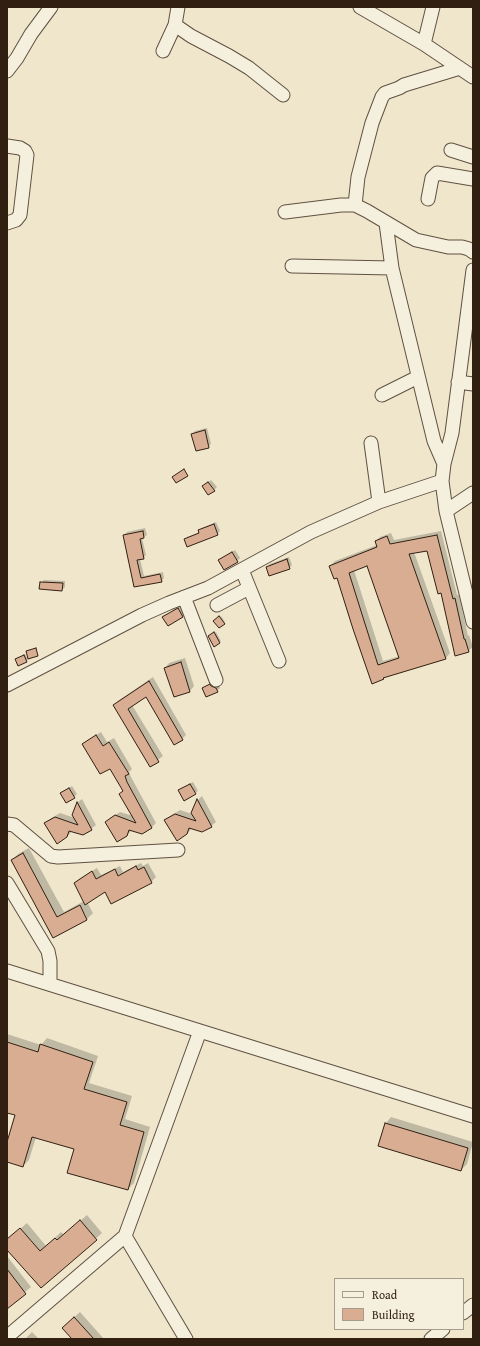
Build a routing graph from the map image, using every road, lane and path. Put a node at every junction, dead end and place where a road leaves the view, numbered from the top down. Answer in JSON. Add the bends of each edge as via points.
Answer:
{"nodes":[{"id":1,"x":51,"y":7,"type":"edge"},
{"id":2,"x":178,"y":7,"type":"edge"},
{"id":3,"x":360,"y":7,"type":"edge"},
{"id":4,"x":433,"y":7,"type":"edge"},
{"id":5,"x":175,"y":25,"type":"junction"},
{"id":6,"x":424,"y":44,"type":"junction"},
{"id":7,"x":163,"y":51,"type":"dead end"},
{"id":8,"x":460,"y":68,"type":"junction"},
{"id":9,"x":7,"y":71,"type":"edge"},
{"id":10,"x":473,"y":77,"type":"edge"},
{"id":11,"x":283,"y":95,"type":"dead end"},
{"id":12,"x":7,"y":146,"type":"edge"},
{"id":13,"x":451,"y":150,"type":"dead end"},
{"id":14,"x":473,"y":157,"type":"edge"},
{"id":15,"x":473,"y":179,"type":"edge"},
{"id":16,"x":428,"y":199,"type":"dead end"},
{"id":17,"x":355,"y":205,"type":"junction"},
{"id":18,"x":285,"y":212,"type":"dead end"},
{"id":19,"x":7,"y":223,"type":"edge"},
{"id":20,"x":386,"y":223,"type":"junction"},
{"id":21,"x":473,"y":252,"type":"edge"},
{"id":22,"x":292,"y":266,"type":"dead end"},
{"id":23,"x":392,"y":268,"type":"junction"},
{"id":24,"x":473,"y":270,"type":"edge"},
{"id":25,"x":418,"y":376,"type":"junction"},
{"id":26,"x":458,"y":382,"type":"junction"},
{"id":27,"x":473,"y":384,"type":"edge"},
{"id":28,"x":382,"y":395,"type":"dead end"},
{"id":29,"x":371,"y":443,"type":"dead end"},
{"id":30,"x":444,"y":464,"type":"junction"},
{"id":31,"x":442,"y":481,"type":"junction"},
{"id":32,"x":473,"y":493,"type":"edge"},
{"id":33,"x":379,"y":502,"type":"junction"},
{"id":34,"x":446,"y":511,"type":"junction"},
{"id":35,"x":242,"y":570,"type":"junction"},
{"id":36,"x":249,"y":588,"type":"junction"},
{"id":37,"x":184,"y":597,"type":"junction"},
{"id":38,"x":217,"y":605,"type":"dead end"},
{"id":39,"x":473,"y":622,"type":"edge"},
{"id":40,"x":279,"y":661,"type":"dead end"},
{"id":41,"x":216,"y":680,"type":"dead end"},
{"id":42,"x":7,"y":685,"type":"edge"},
{"id":43,"x":7,"y":824,"type":"edge"},
{"id":44,"x":178,"y":850,"type":"dead end"},
{"id":45,"x":7,"y":883,"type":"edge"},
{"id":46,"x":7,"y":971,"type":"edge"},
{"id":47,"x":50,"y":984,"type":"junction"},
{"id":48,"x":200,"y":1031,"type":"junction"},
{"id":49,"x":473,"y":1116,"type":"edge"},
{"id":50,"x":125,"y":1236,"type":"junction"},
{"id":51,"x":442,"y":1330,"type":"edge"},
{"id":52,"x":7,"y":1337,"type":"edge"},
{"id":53,"x":186,"y":1339,"type":"edge"},
{"id":54,"x":431,"y":1339,"type":"edge"}],
"edges":[{"from":1,"to":9,"type":"street"},
{"from":2,"to":5,"type":"street"},
{"from":3,"to":6,"type":"street"},
{"from":4,"to":6,"type":"street"},
{"from":5,"to":7,"type":"street"},
{"from":5,"to":11,"type":"street","via":[[249,68]]},
{"from":6,"to":8,"type":"street"},
{"from":8,"to":10,"type":"street"},
{"from":8,"to":17,"type":"street","via":[[385,93],[370,131],[358,177]]},
{"from":12,"to":19,"type":"street","via":[[20,148],[27,155],[20,215],[16,220]]},
{"from":13,"to":14,"type":"street"},
{"from":15,"to":16,"type":"street","via":[[437,173],[432,178]]},
{"from":17,"to":18,"type":"street"},
{"from":17,"to":20,"type":"street"},
{"from":20,"to":21,"type":"street","via":[[416,240],[448,247],[462,247]]},
{"from":20,"to":23,"type":"street"},
{"from":22,"to":23,"type":"street"},
{"from":23,"to":25,"type":"street"},
{"from":24,"to":26,"type":"street"},
{"from":25,"to":28,"type":"street"},
{"from":25,"to":30,"type":"street","via":[[434,440]]},
{"from":26,"to":27,"type":"street"},
{"from":26,"to":30,"type":"street","via":[[452,433]]},
{"from":29,"to":33,"type":"street"},
{"from":30,"to":31,"type":"street"},
{"from":31,"to":33,"type":"street"},
{"from":31,"to":34,"type":"street"},
{"from":32,"to":34,"type":"street"},
{"from":33,"to":35,"type":"street","via":[[312,532]]},
{"from":34,"to":39,"type":"street"},
{"from":35,"to":36,"type":"street"},
{"from":35,"to":37,"type":"street"},
{"from":36,"to":38,"type":"street"},
{"from":36,"to":40,"type":"street"},
{"from":37,"to":41,"type":"street"},
{"from":37,"to":42,"type":"street","via":[[142,615]]},
{"from":43,"to":44,"type":"street","via":[[14,825],[52,856],[58,857]]},
{"from":45,"to":47,"type":"street","via":[[48,951]]},
{"from":46,"to":47,"type":"street"},
{"from":47,"to":48,"type":"street"},
{"from":48,"to":49,"type":"street"},
{"from":48,"to":50,"type":"street"},
{"from":50,"to":52,"type":"street"},
{"from":50,"to":53,"type":"street"},
{"from":51,"to":54,"type":"street"}]}
